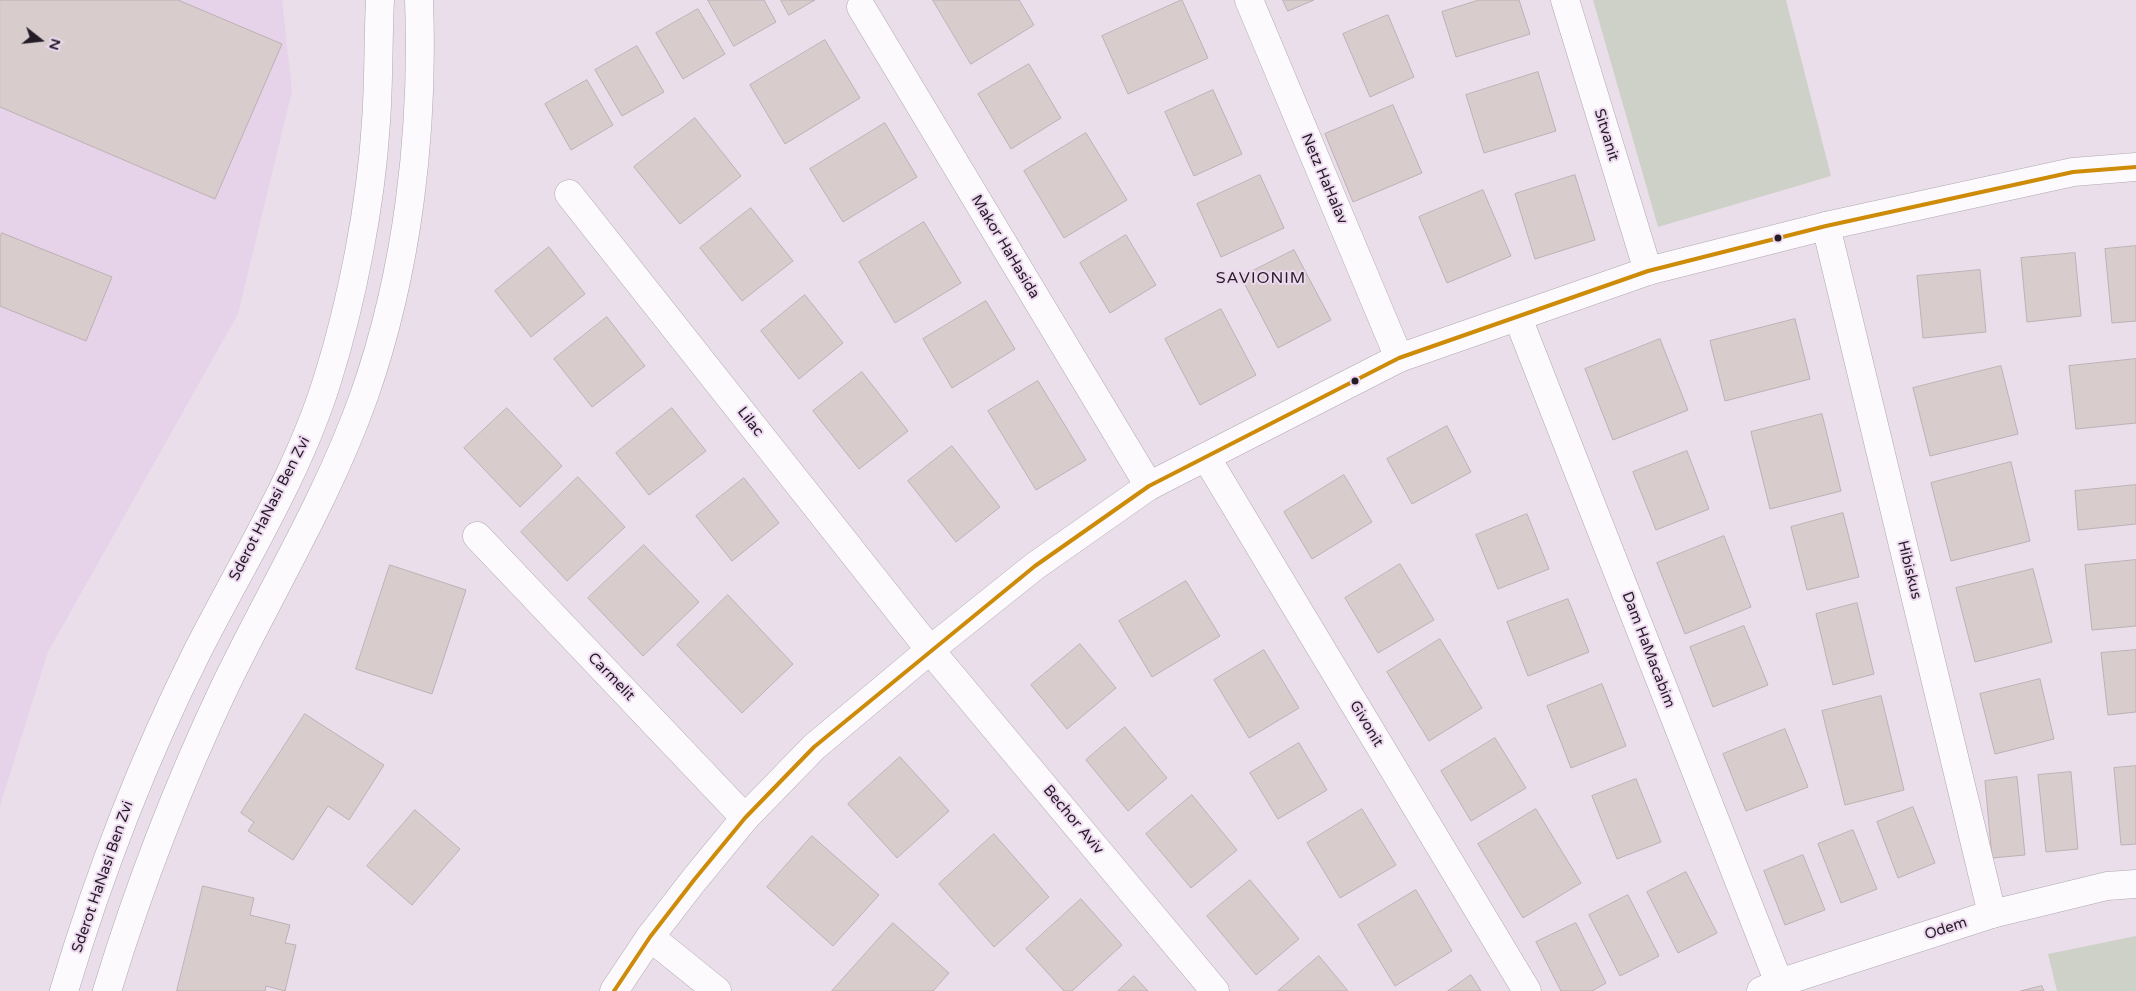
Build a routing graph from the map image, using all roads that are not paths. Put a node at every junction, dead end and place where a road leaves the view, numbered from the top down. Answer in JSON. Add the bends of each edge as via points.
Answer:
{"nodes":[{"id":1,"x":380,"y":0,"type":"edge"},
{"id":2,"x":419,"y":0,"type":"edge"},
{"id":3,"x":1249,"y":0,"type":"edge"},
{"id":4,"x":1565,"y":0,"type":"edge"},
{"id":5,"x":861,"y":7,"type":"dead end"},
{"id":6,"x":2136,"y":166,"type":"edge"},
{"id":7,"x":569,"y":194,"type":"dead end"},
{"id":8,"x":1826,"y":226,"type":"junction"},
{"id":9,"x":1648,"y":271,"type":"junction"},
{"id":10,"x":1518,"y":318,"type":"junction"},
{"id":11,"x":1399,"y":358,"type":"junction"},
{"id":12,"x":1206,"y":457,"type":"junction"},
{"id":13,"x":1149,"y":486,"type":"junction"},
{"id":14,"x":477,"y":536,"type":"dead end"},
{"id":15,"x":930,"y":650,"type":"junction"},
{"id":16,"x":745,"y":818,"type":"junction"},
{"id":17,"x":2136,"y":884,"type":"edge"},
{"id":18,"x":1992,"y":914,"type":"junction"},
{"id":19,"x":650,"y":937,"type":"junction"},
{"id":20,"x":1770,"y":987,"type":"edge"},
{"id":21,"x":64,"y":991,"type":"edge"},
{"id":22,"x":106,"y":991,"type":"edge"},
{"id":23,"x":614,"y":991,"type":"edge"},
{"id":24,"x":717,"y":991,"type":"edge"},
{"id":25,"x":1216,"y":991,"type":"edge"},
{"id":26,"x":1527,"y":991,"type":"edge"}],
"edges":[{"from":1,"to":21,"type":"street","name":"Sderot HaNasi Ben Zvi","via":[[376,123],[370,182],[357,257],[328,380],[285,486],[208,631],[138,777],[100,875]]},
{"from":2,"to":22,"type":"street","via":[[420,106],[412,185],[385,329],[368,385],[338,465],[226,684],[177,791],[135,899]]},
{"from":3,"to":11,"type":"street","name":"Netz HaHalav"},
{"from":4,"to":9,"type":"street","name":"Sitvanit"},
{"from":5,"to":13,"type":"street","name":"Makor HaHasida"},
{"from":6,"to":8,"type":"street","via":[[2073,172]]},
{"from":7,"to":15,"type":"street","name":"Lilac"},
{"from":8,"to":9,"type":"street"},
{"from":8,"to":18,"type":"street","name":"Hibiskus"},
{"from":9,"to":10,"type":"street"},
{"from":10,"to":11,"type":"street"},
{"from":10,"to":20,"type":"street","name":"Dam HaMacabim"},
{"from":11,"to":12,"type":"street"},
{"from":12,"to":13,"type":"street"},
{"from":12,"to":26,"type":"street","name":"Givonit"},
{"from":13,"to":15,"type":"street","via":[[1035,566]]},
{"from":14,"to":16,"type":"street","name":"Carmelit"},
{"from":15,"to":16,"type":"street","via":[[814,747]]},
{"from":15,"to":25,"type":"street","name":"Bechor Aviv"},
{"from":16,"to":19,"type":"street"},
{"from":17,"to":18,"type":"street","name":"Odem","via":[[2107,886]]},
{"from":18,"to":20,"type":"street","name":"Odem"},
{"from":19,"to":23,"type":"street"},
{"from":19,"to":24,"type":"street"}]}
